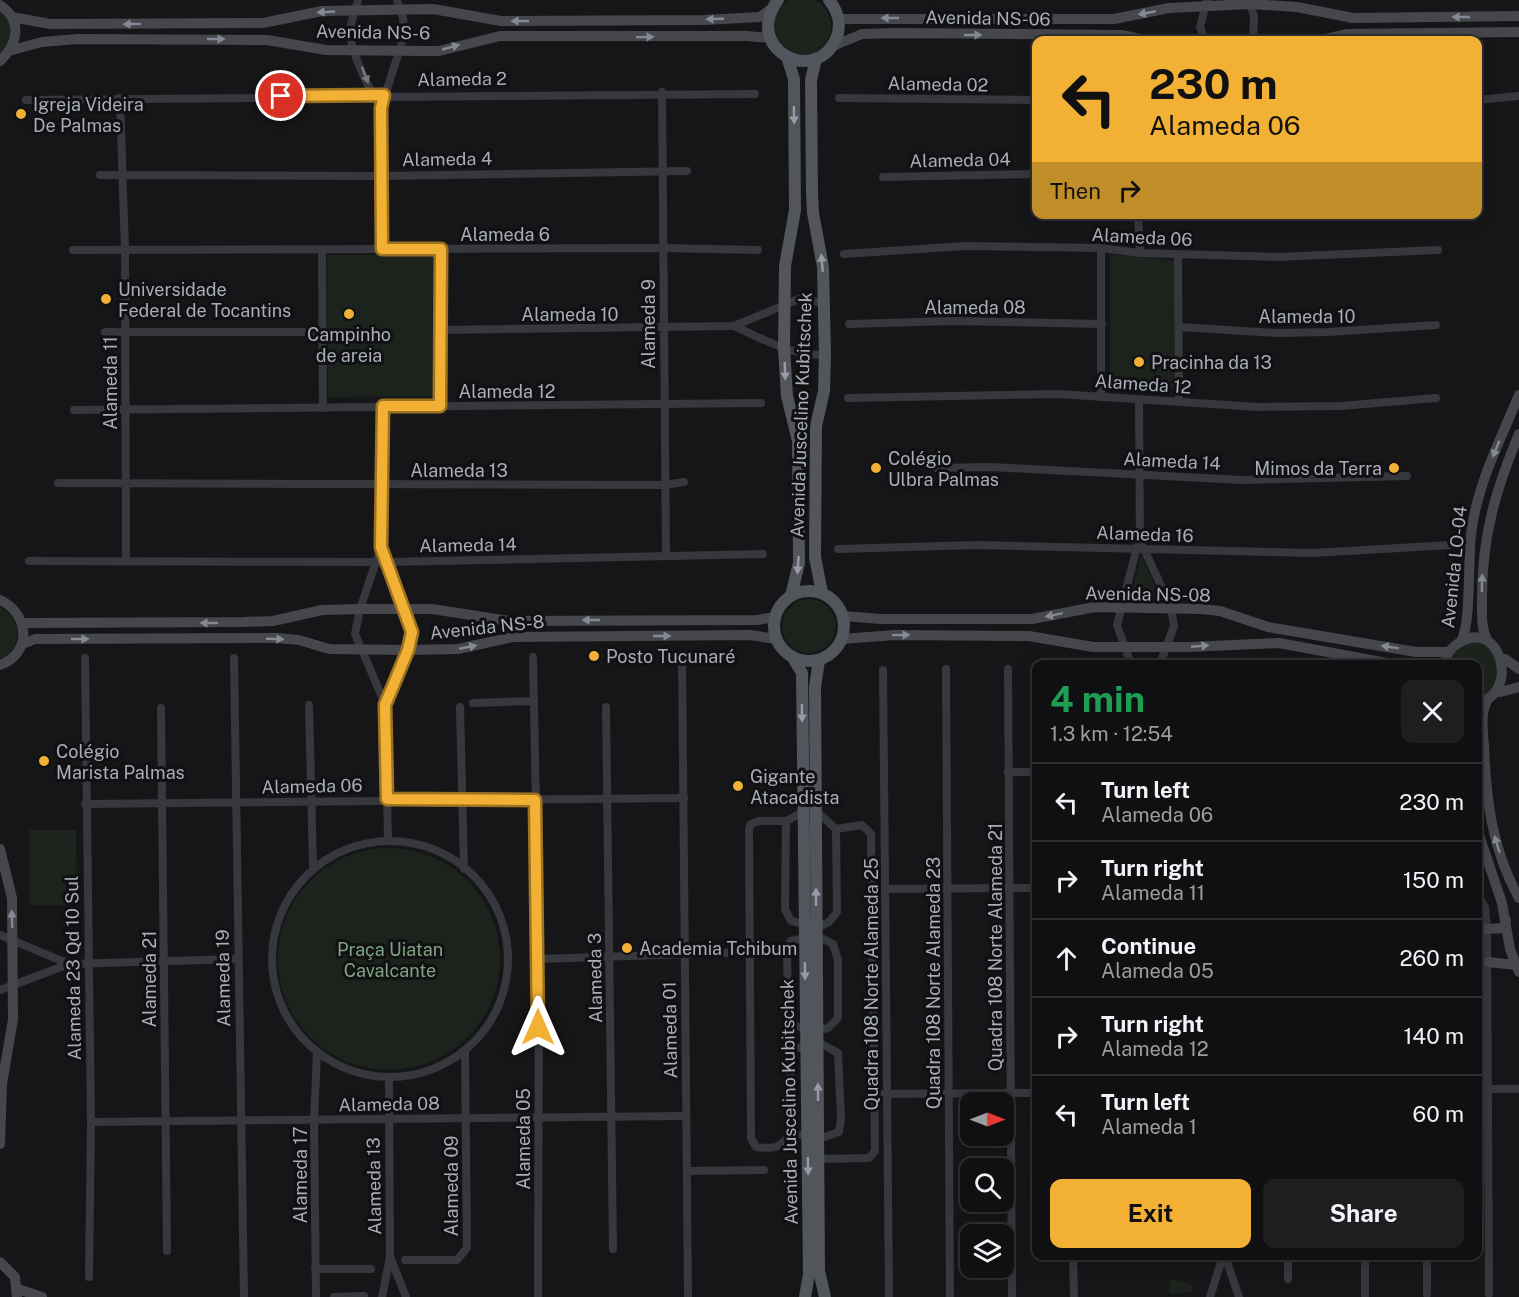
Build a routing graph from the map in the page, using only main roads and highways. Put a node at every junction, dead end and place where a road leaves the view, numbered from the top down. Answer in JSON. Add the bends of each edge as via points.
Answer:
{"nodes":[{"id":1,"x":829,"y":0,"type":"edge"},
{"id":2,"x":774,"y":4,"type":"edge"},
{"id":3,"x":787,"y":57,"type":"junction"},
{"id":4,"x":816,"y":59,"type":"junction"},
{"id":5,"x":822,"y":593,"type":"junction"},
{"id":6,"x":791,"y":596,"type":"junction"},
{"id":7,"x":793,"y":658,"type":"junction"},
{"id":8,"x":819,"y":660,"type":"junction"},
{"id":9,"x":809,"y":811,"type":"junction"},
{"id":10,"x":813,"y":1137,"type":"junction"},
{"id":11,"x":805,"y":1297,"type":"edge"},
{"id":12,"x":825,"y":1297,"type":"edge"}],
"edges":[{"from":1,"to":4,"type":"main road","via":[[839,19],[838,33],[833,46]]},
{"from":2,"to":3,"type":"main road","via":[[767,28],[770,38]]},
{"from":3,"to":4,"type":"main road"},
{"from":3,"to":6,"type":"main road","name":"Avenida Juscelino Kubitschek","one_way":true,"via":[[794,79],[795,210],[786,255],[784,348],[787,396],[798,441],[799,563]]},
{"from":5,"to":4,"type":"main road","name":"Avenida Juscelino Kubitschek","one_way":true,"via":[[815,557],[815,440],[824,391],[825,355],[823,267],[812,193],[811,80]]},
{"from":5,"to":6,"type":"main road","via":[[801,591]]},
{"from":5,"to":8,"type":"main road","via":[[831,598],[843,616],[842,639],[829,656]]},
{"from":6,"to":7,"type":"main road","via":[[775,617],[776,639]]},
{"from":7,"to":8,"type":"main road"},
{"from":7,"to":9,"type":"main road","name":"Avenida Juscelino Kubitschek","one_way":true,"via":[[802,674]]},
{"from":8,"to":9,"type":"main road","name":"Avenida Juscelino Kubitschek"},
{"from":9,"to":10,"type":"main road","name":"Avenida Juscelino Kubitschek"},
{"from":10,"to":11,"type":"main road","name":"Avenida Juscelino Kubitschek","one_way":true},
{"from":10,"to":12,"type":"main road","name":"Avenida Juscelino Kubitschek","via":[[818,1159],[819,1271]]}]}
